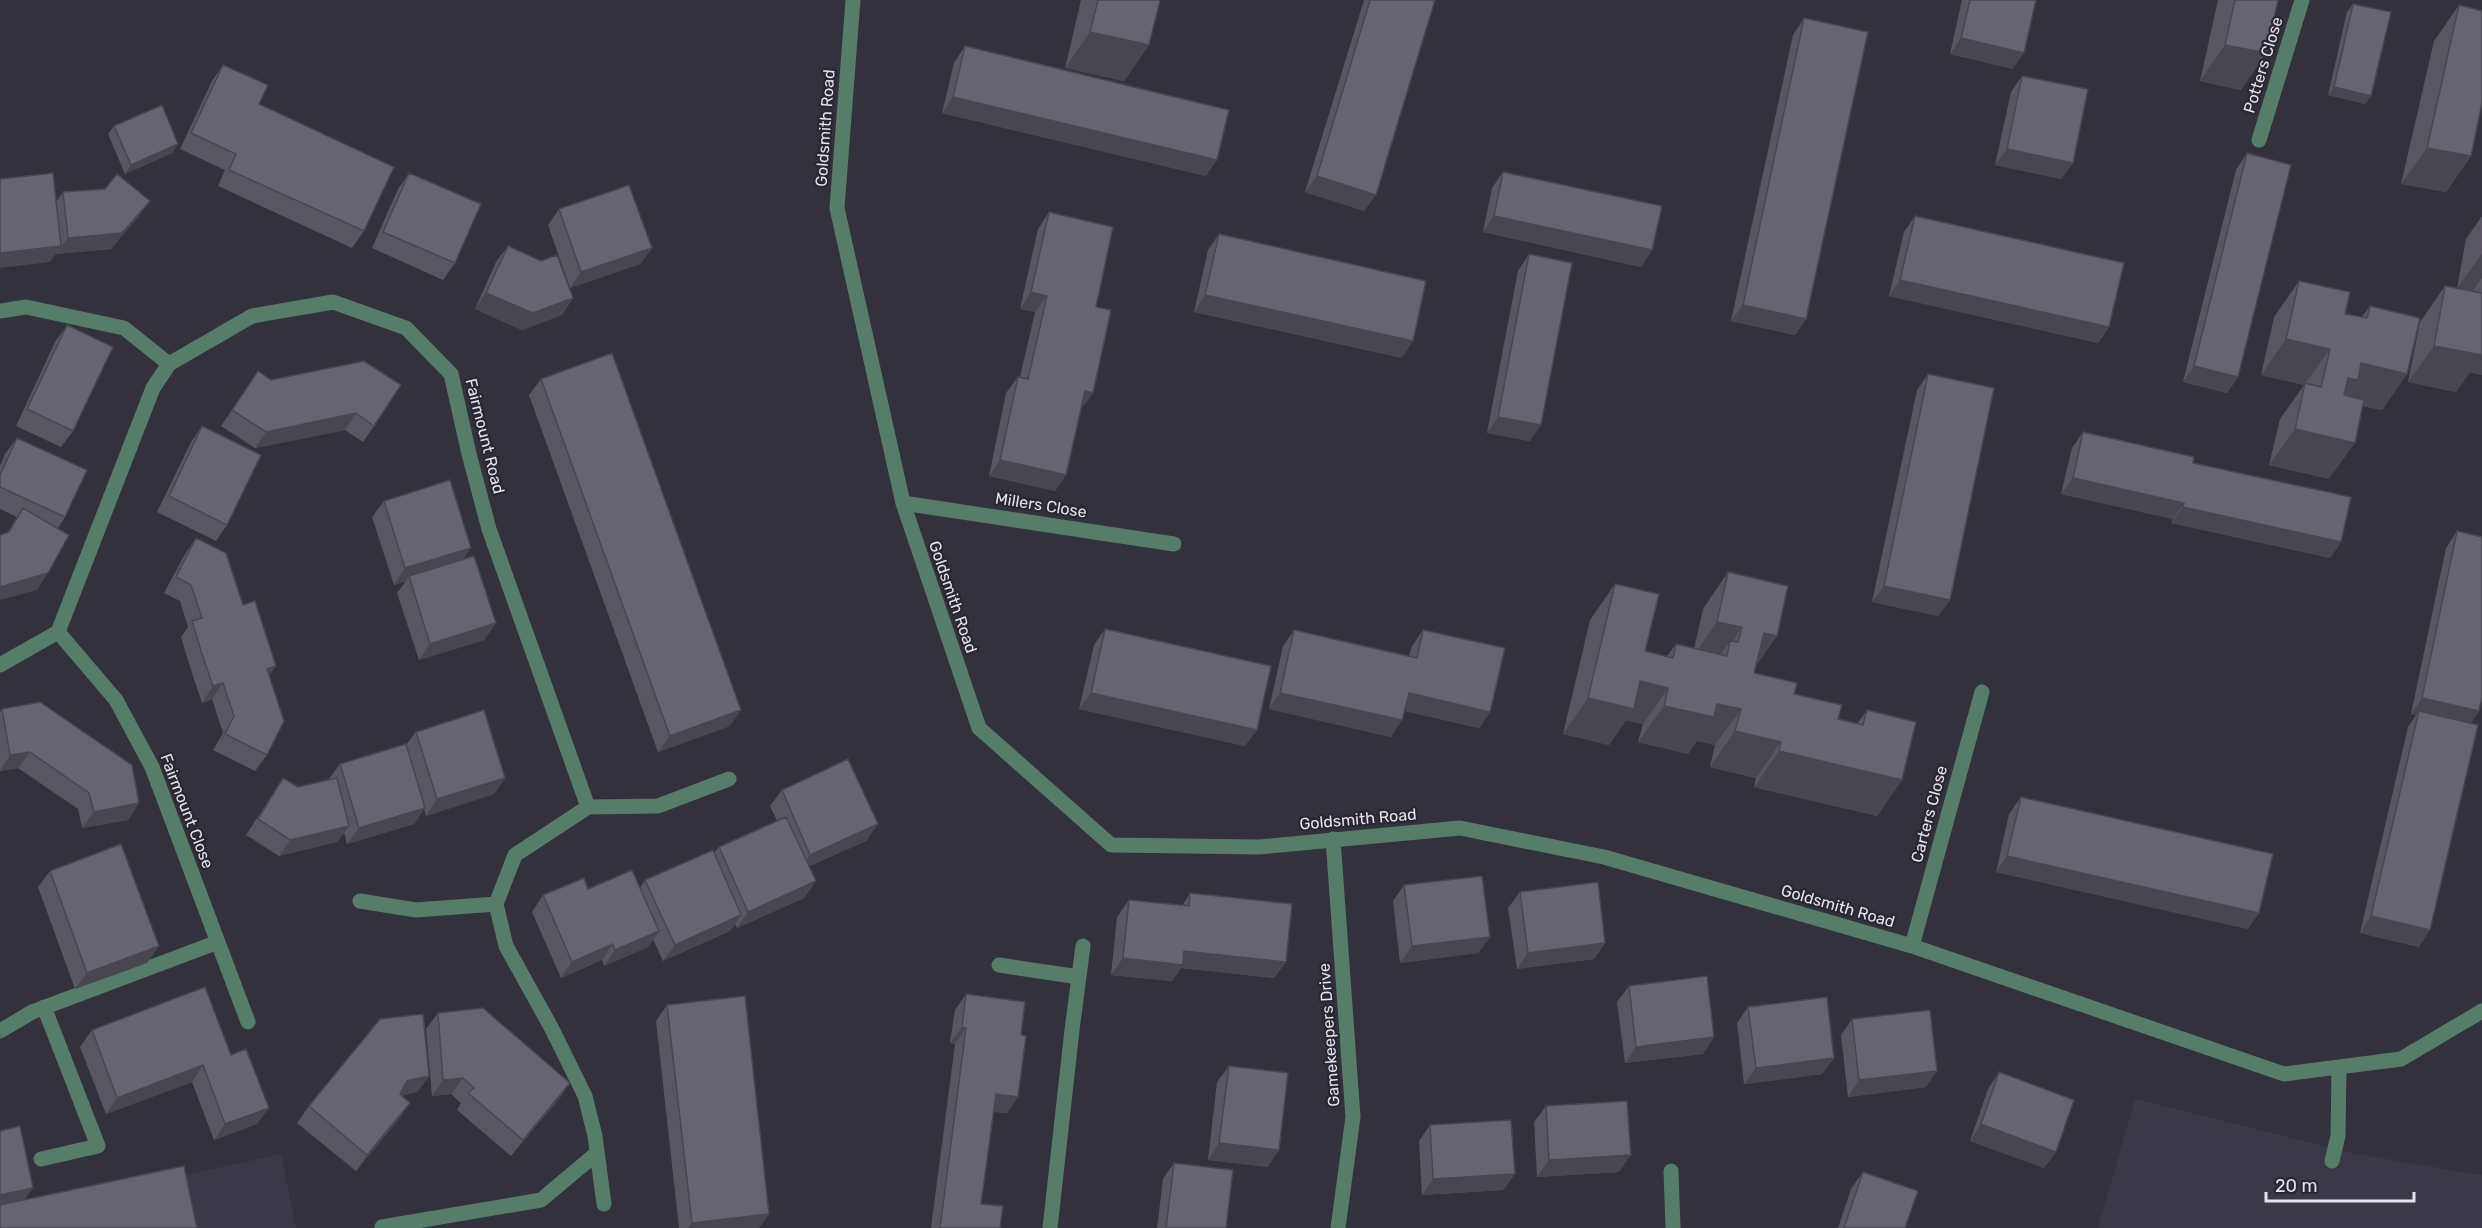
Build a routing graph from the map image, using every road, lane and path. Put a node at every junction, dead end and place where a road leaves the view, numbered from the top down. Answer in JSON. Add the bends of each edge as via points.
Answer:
{"nodes":[{"id":1,"x":853,"y":0,"type":"edge"},
{"id":2,"x":2302,"y":0,"type":"edge"},
{"id":3,"x":2259,"y":140,"type":"dead end"},
{"id":4,"x":0,"y":311,"type":"edge"},
{"id":5,"x":169,"y":364,"type":"junction"},
{"id":6,"x":903,"y":503,"type":"junction"},
{"id":7,"x":1174,"y":544,"type":"dead end"},
{"id":8,"x":58,"y":632,"type":"junction"},
{"id":9,"x":0,"y":665,"type":"edge"},
{"id":10,"x":1982,"y":692,"type":"dead end"},
{"id":11,"x":729,"y":779,"type":"dead end"},
{"id":12,"x":588,"y":807,"type":"junction"},
{"id":13,"x":1333,"y":839,"type":"junction"},
{"id":14,"x":360,"y":901,"type":"dead end"},
{"id":15,"x":496,"y":904,"type":"junction"},
{"id":16,"x":218,"y":942,"type":"junction"},
{"id":17,"x":1083,"y":946,"type":"dead end"},
{"id":18,"x":1912,"y":946,"type":"junction"},
{"id":19,"x":999,"y":965,"type":"dead end"},
{"id":20,"x":1079,"y":977,"type":"junction"},
{"id":21,"x":44,"y":1007,"type":"junction"},
{"id":22,"x":2482,"y":1011,"type":"edge"},
{"id":23,"x":248,"y":1022,"type":"dead end"},
{"id":24,"x":0,"y":1031,"type":"edge"},
{"id":25,"x":2339,"y":1067,"type":"junction"},
{"id":26,"x":597,"y":1153,"type":"junction"},
{"id":27,"x":41,"y":1159,"type":"dead end"},
{"id":28,"x":2332,"y":1161,"type":"dead end"},
{"id":29,"x":1671,"y":1171,"type":"dead end"},
{"id":30,"x":604,"y":1204,"type":"dead end"},
{"id":31,"x":382,"y":1227,"type":"edge"},
{"id":32,"x":1050,"y":1228,"type":"edge"},
{"id":33,"x":1338,"y":1228,"type":"edge"},
{"id":34,"x":1673,"y":1228,"type":"edge"}],
"edges":[{"from":1,"to":6,"type":"street","name":"Goldsmith Road","via":[[837,208]]},
{"from":2,"to":3,"type":"street","name":"Potters Close"},
{"from":4,"to":5,"type":"street","via":[[26,307],[124,328]]},
{"from":5,"to":8,"type":"street","name":"Fairmount Road","via":[[153,388]]},
{"from":5,"to":12,"type":"street","name":"Fairmount Road","via":[[252,316],[333,302],[406,328],[451,374],[489,529]]},
{"from":6,"to":7,"type":"street","name":"Millers Close"},
{"from":6,"to":13,"type":"street","name":"Goldsmith Road","via":[[979,728],[1111,845],[1259,847]]},
{"from":8,"to":9,"type":"street"},
{"from":8,"to":16,"type":"street","name":"Fairmount Close","via":[[116,700],[152,767]]},
{"from":10,"to":18,"type":"street","name":"Carters Close"},
{"from":11,"to":12,"type":"street","via":[[658,806]]},
{"from":12,"to":15,"type":"street","via":[[515,855]]},
{"from":13,"to":18,"type":"street","name":"Goldsmith Road","via":[[1460,828],[1482,832],[1604,857]]},
{"from":13,"to":33,"type":"street","name":"Gamekeepers Drive","via":[[1353,1117]]},
{"from":14,"to":15,"type":"street","via":[[416,910]]},
{"from":15,"to":26,"type":"street","via":[[506,946],[585,1096]]},
{"from":16,"to":21,"type":"street"},
{"from":16,"to":23,"type":"street","name":"Fairmount Close"},
{"from":17,"to":20,"type":"street"},
{"from":18,"to":25,"type":"street","name":"Goldsmith Road","via":[[2284,1074]]},
{"from":19,"to":20,"type":"street"},
{"from":20,"to":32,"type":"street"},
{"from":21,"to":24,"type":"street"},
{"from":21,"to":27,"type":"street","via":[[98,1146]]},
{"from":22,"to":25,"type":"street","name":"Goldsmith Road","via":[[2401,1059]]},
{"from":25,"to":28,"type":"street","via":[[2338,1136]]},
{"from":26,"to":30,"type":"street"},
{"from":26,"to":31,"type":"street","via":[[541,1200]]},
{"from":29,"to":34,"type":"street"}]}
